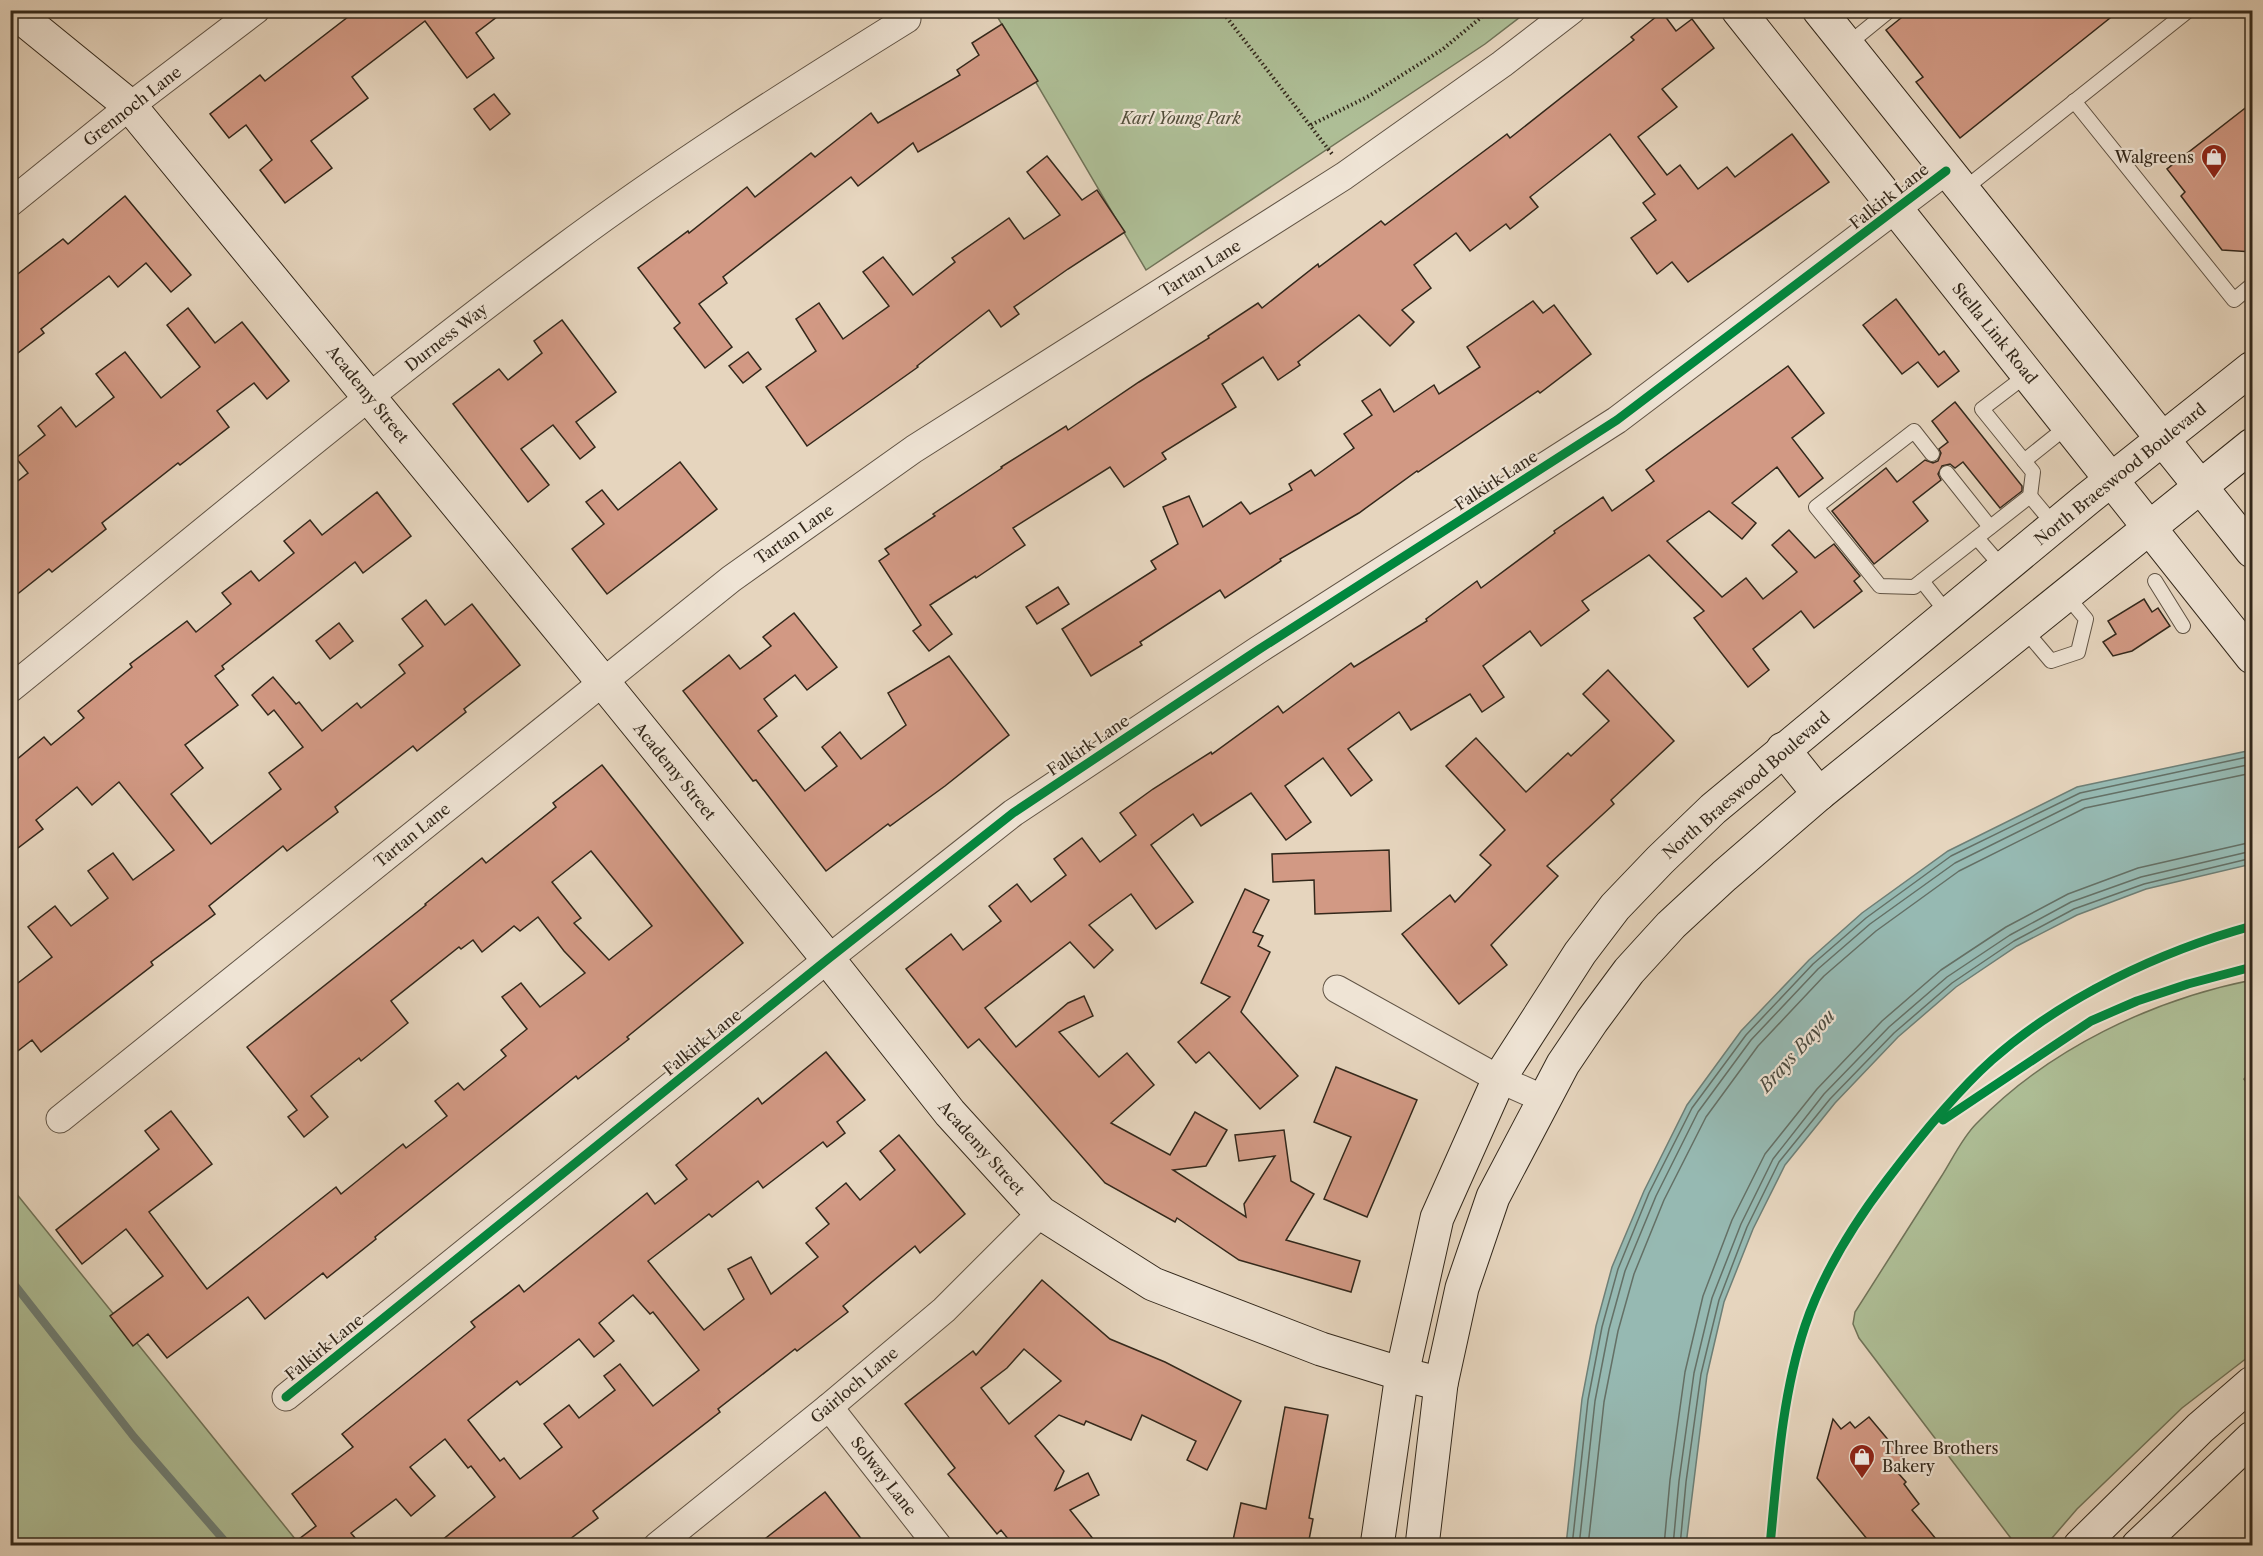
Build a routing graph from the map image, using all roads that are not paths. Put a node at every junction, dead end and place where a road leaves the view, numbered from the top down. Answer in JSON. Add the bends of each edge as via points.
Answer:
{"nodes":[{"id":1,"x":12,"y":10,"type":"edge"},
{"id":2,"x":256,"y":10,"type":"edge"},
{"id":3,"x":1572,"y":10,"type":"edge"},
{"id":4,"x":1738,"y":10,"type":"edge"},
{"id":5,"x":1819,"y":10,"type":"edge"},
{"id":6,"x":1890,"y":10,"type":"edge"},
{"id":7,"x":2189,"y":10,"type":"edge"},
{"id":8,"x":907,"y":19,"type":"dead end"},
{"id":9,"x":1846,"y":45,"type":"junction"},
{"id":10,"x":2074,"y":101,"type":"junction"},
{"id":11,"x":130,"y":106,"type":"junction"},
{"id":12,"x":1954,"y":181,"type":"junction"},
{"id":13,"x":10,"y":203,"type":"edge"},
{"id":14,"x":1896,"y":211,"type":"junction"},
{"id":15,"x":2253,"y":285,"type":"edge"},
{"id":16,"x":2253,"y":368,"type":"edge"},
{"id":17,"x":2028,"y":374,"type":"junction"},
{"id":18,"x":370,"y":396,"type":"junction"},
{"id":19,"x":2069,"y":425,"type":"junction"},
{"id":20,"x":2162,"y":439,"type":"junction"},
{"id":21,"x":2253,"y":444,"type":"edge"},
{"id":22,"x":1932,"y":454,"type":"dead end"},
{"id":23,"x":2024,"y":460,"type":"junction"},
{"id":24,"x":1947,"y":473,"type":"dead end"},
{"id":25,"x":2113,"y":478,"type":"junction"},
{"id":26,"x":2200,"y":486,"type":"junction"},
{"id":27,"x":2030,"y":496,"type":"junction"},
{"id":28,"x":2055,"y":526,"type":"junction"},
{"id":29,"x":1990,"y":527,"type":"junction"},
{"id":30,"x":2150,"y":528,"type":"junction"},
{"id":31,"x":1977,"y":538,"type":"junction"},
{"id":32,"x":2250,"y":544,"type":"edge"},
{"id":33,"x":2004,"y":568,"type":"junction"},
{"id":34,"x":1922,"y":581,"type":"junction"},
{"id":35,"x":2155,"y":581,"type":"dead end"},
{"id":36,"x":2199,"y":589,"type":"junction"},
{"id":37,"x":2066,"y":595,"type":"junction"},
{"id":38,"x":2171,"y":608,"type":"junction"},
{"id":39,"x":1948,"y":614,"type":"junction"},
{"id":40,"x":2182,"y":626,"type":"dead end"},
{"id":41,"x":2024,"y":629,"type":"junction"},
{"id":42,"x":2253,"y":657,"type":"edge"},
{"id":43,"x":603,"y":682,"type":"junction"},
{"id":44,"x":10,"y":689,"type":"edge"},
{"id":45,"x":1784,"y":749,"type":"junction"},
{"id":46,"x":1819,"y":794,"type":"junction"},
{"id":47,"x":828,"y":959,"type":"junction"},
{"id":48,"x":1337,"y":989,"type":"dead end"},
{"id":49,"x":1499,"y":1079,"type":"junction"},
{"id":50,"x":1544,"y":1100,"type":"junction"},
{"id":51,"x":60,"y":1119,"type":"dead end"},
{"id":52,"x":1041,"y":1214,"type":"junction"},
{"id":53,"x":1402,"y":1374,"type":"junction"},
{"id":54,"x":2253,"y":1383,"type":"edge"},
{"id":55,"x":1441,"y":1384,"type":"junction"},
{"id":56,"x":286,"y":1396,"type":"dead end"},
{"id":57,"x":829,"y":1407,"type":"junction"},
{"id":58,"x":2253,"y":1438,"type":"edge"},
{"id":59,"x":2157,"y":1469,"type":"junction"},
{"id":60,"x":2182,"y":1502,"type":"junction"},
{"id":61,"x":657,"y":1545,"type":"edge"},
{"id":62,"x":938,"y":1545,"type":"edge"},
{"id":63,"x":1377,"y":1545,"type":"edge"},
{"id":64,"x":1422,"y":1545,"type":"edge"},
{"id":65,"x":2080,"y":1545,"type":"edge"},
{"id":66,"x":2138,"y":1545,"type":"edge"}],
"edges":[{"from":1,"to":11,"type":"main road","name":"Academy Street"},
{"from":2,"to":11,"type":"street","name":"Grennoch Lane"},
{"from":3,"to":43,"type":"street","name":"Tartan Lane","via":[[1344,176],[914,449],[731,579]]},
{"from":4,"to":14,"type":"main road","name":"Stella Link Road"},
{"from":5,"to":9,"type":"main road"},
{"from":6,"to":9,"type":"lane"},
{"from":7,"to":10,"type":"lane"},
{"from":8,"to":18,"type":"street","name":"Durness Way","via":[[767,106],[557,252]]},
{"from":9,"to":12,"type":"main road"},
{"from":10,"to":12,"type":"lane"},
{"from":10,"to":15,"type":"lane","via":[[2234,300]]},
{"from":11,"to":13,"type":"street","name":"Grennoch Lane"},
{"from":11,"to":18,"type":"main road","name":"Academy Street"},
{"from":12,"to":14,"type":"street","name":"Falkirk Lane"},
{"from":12,"to":20,"type":"main road"},
{"from":14,"to":17,"type":"main road","name":"Stella Link Road"},
{"from":14,"to":47,"type":"street","name":"Falkirk Lane","via":[[1617,420],[1268,643],[1013,813]]},
{"from":16,"to":20,"type":"main road","name":"North Braeswood Boulevard"},
{"from":17,"to":19,"type":"main road","name":"Stella Link Road"},
{"from":17,"to":23,"type":"lane","via":[[1982,409]]},
{"from":18,"to":43,"type":"main road","name":"Academy Street"},
{"from":18,"to":44,"type":"street","name":"Durness Way"},
{"from":19,"to":23,"type":"lane"},
{"from":19,"to":25,"type":"main road","name":"Stella Link Road"},
{"from":20,"to":25,"type":"main road","name":"North Braeswood Boulevard"},
{"from":20,"to":26,"type":"main road"},
{"from":21,"to":26,"type":"main road"},
{"from":22,"to":34,"type":"lane","via":[[1914,431],[1816,507],[1880,586],[1914,587]]},
{"from":23,"to":27,"type":"lane","via":[[2033,472]]},
{"from":24,"to":29,"type":"lane"},
{"from":25,"to":28,"type":"main road","name":"North Braeswood Boulevard"},
{"from":25,"to":30,"type":"main road","name":"Stella Link Road"},
{"from":26,"to":30,"type":"main road"},
{"from":26,"to":32,"type":"main road"},
{"from":27,"to":28,"type":"lane"},
{"from":27,"to":29,"type":"lane"},
{"from":28,"to":33,"type":"main road","name":"North Braeswood Boulevard"},
{"from":29,"to":31,"type":"lane"},
{"from":30,"to":36,"type":"main road","name":"Stella Link Road"},
{"from":30,"to":37,"type":"main road"},
{"from":31,"to":33,"type":"lane"},
{"from":31,"to":34,"type":"lane"},
{"from":33,"to":39,"type":"main road","name":"North Braeswood Boulevard"},
{"from":34,"to":39,"type":"lane"},
{"from":35,"to":38,"type":"lane"},
{"from":36,"to":38,"type":"lane"},
{"from":36,"to":42,"type":"main road","name":"Stella Link Road"},
{"from":37,"to":41,"type":"main road"},
{"from":37,"to":41,"type":"lane","via":[[2086,619],[2078,652],[2051,661]]},
{"from":38,"to":40,"type":"lane"},
{"from":39,"to":45,"type":"main road","name":"North Braeswood Boulevard"},
{"from":41,"to":46,"type":"main road"},
{"from":43,"to":47,"type":"main road","name":"Academy Street"},
{"from":43,"to":51,"type":"street","name":"Tartan Lane"},
{"from":45,"to":46,"type":"main road"},
{"from":45,"to":49,"type":"main road","name":"North Braeswood Boulevard","via":[[1713,809],[1615,907],[1580,953]]},
{"from":46,"to":50,"type":"main road","via":[[1671,925],[1629,971],[1563,1065]]},
{"from":47,"to":52,"type":"main road","name":"Academy Street","via":[[950,1113]]},
{"from":47,"to":56,"type":"street","name":"Falkirk Lane"},
{"from":48,"to":49,"type":"street"},
{"from":49,"to":50,"type":"street"},
{"from":49,"to":53,"type":"main road","name":"North Braeswood Boulevard","via":[[1437,1218]]},
{"from":50,"to":55,"type":"main road","via":[[1493,1197],[1462,1288]]},
{"from":52,"to":53,"type":"main road","name":"Academy Street","via":[[1153,1284],[1321,1349]]},
{"from":52,"to":57,"type":"street","name":"Gairloch Lane","via":[[944,1310]]},
{"from":53,"to":55,"type":"main road","name":"Academy Street"},
{"from":53,"to":63,"type":"main road","name":"North Braeswood Boulevard"},
{"from":54,"to":59,"type":"main road"},
{"from":55,"to":64,"type":"main road"},
{"from":57,"to":61,"type":"street","name":"Gairloch Lane"},
{"from":57,"to":62,"type":"street","name":"Solway Lane"},
{"from":58,"to":60,"type":"main road"},
{"from":59,"to":60,"type":"main road"},
{"from":59,"to":65,"type":"main road"},
{"from":60,"to":66,"type":"main road"}]}
